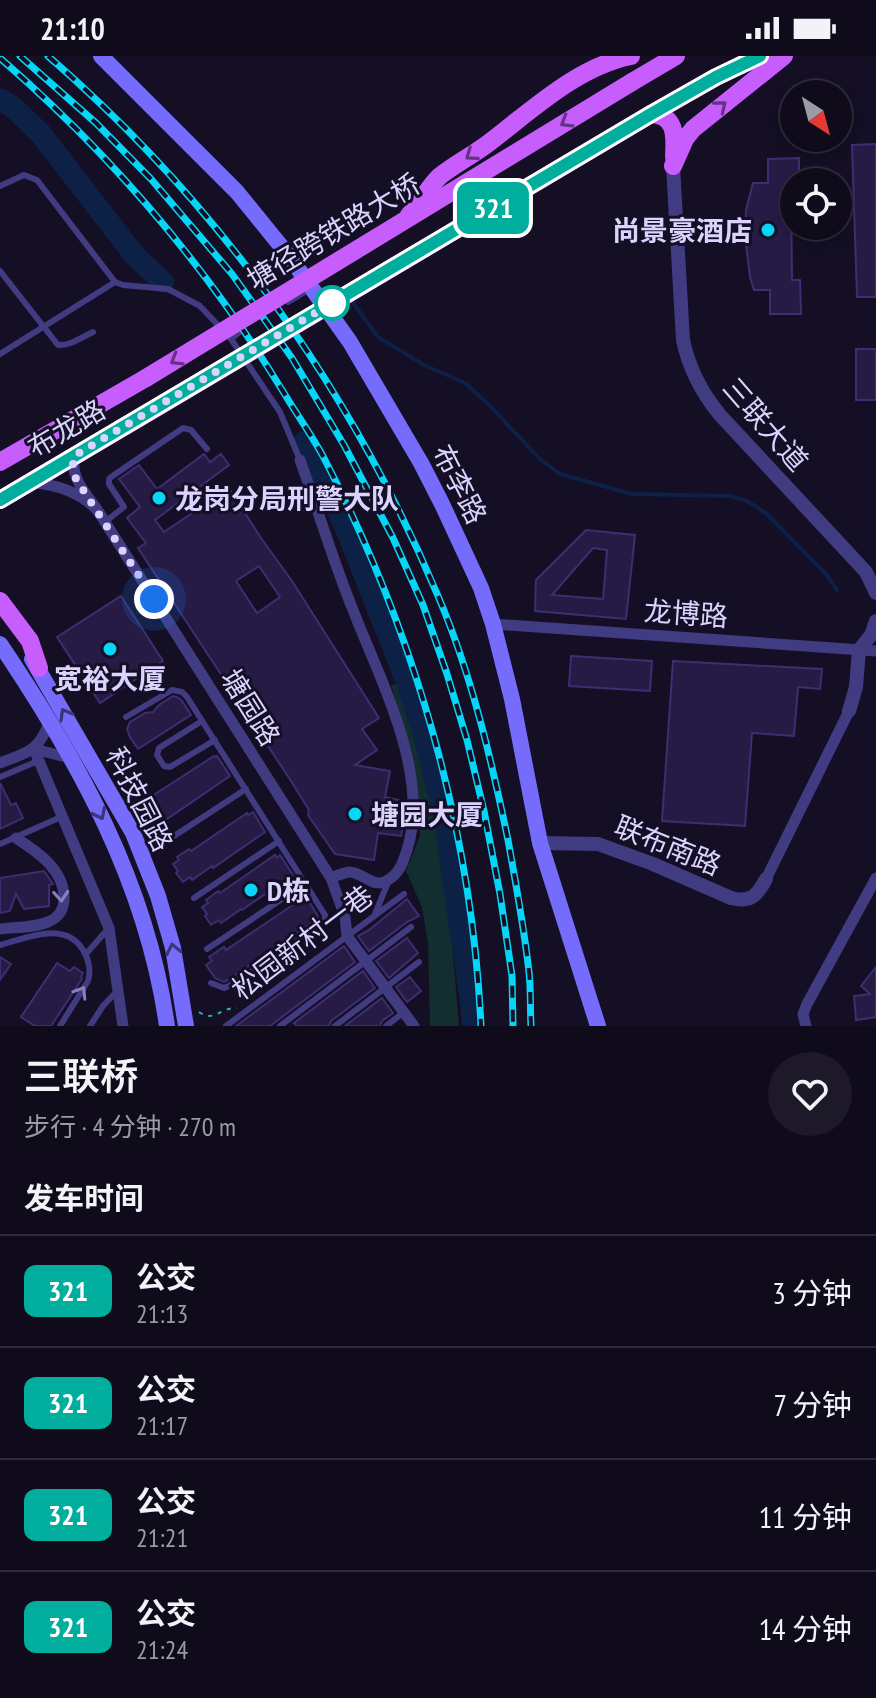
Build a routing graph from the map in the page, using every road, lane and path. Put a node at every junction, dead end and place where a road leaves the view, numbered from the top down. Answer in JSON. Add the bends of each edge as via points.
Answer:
{"nodes":[{"id":1,"x":101,"y":56,"type":"edge"},
{"id":2,"x":676,"y":56,"type":"edge"},
{"id":3,"x":760,"y":56,"type":"edge"},
{"id":4,"x":784,"y":56,"type":"edge"},
{"id":5,"x":623,"y":57,"type":"edge"},
{"id":6,"x":651,"y":114,"type":"junction"},
{"id":7,"x":673,"y":166,"type":"junction"},
{"id":8,"x":0,"y":186,"type":"edge"},
{"id":9,"x":0,"y":271,"type":"edge"},
{"id":10,"x":115,"y":282,"type":"junction"},
{"id":11,"x":313,"y":287,"type":"junction"},
{"id":12,"x":288,"y":302,"type":"dead end"},
{"id":13,"x":43,"y":327,"type":"junction"},
{"id":14,"x":241,"y":331,"type":"dead end"},
{"id":15,"x":93,"y":332,"type":"dead end"},
{"id":16,"x":231,"y":339,"type":"junction"},
{"id":17,"x":0,"y":354,"type":"edge"},
{"id":18,"x":146,"y":378,"type":"joint"},
{"id":19,"x":207,"y":449,"type":"dead end"},
{"id":20,"x":74,"y":456,"type":"junction"},
{"id":21,"x":300,"y":460,"type":"joint"},
{"id":22,"x":0,"y":462,"type":"edge"},
{"id":23,"x":28,"y":483,"type":"junction"},
{"id":24,"x":0,"y":500,"type":"edge"},
{"id":25,"x":98,"y":511,"type":"junction"},
{"id":26,"x":105,"y":522,"type":"junction"},
{"id":27,"x":876,"y":593,"type":"edge"},
{"id":28,"x":0,"y":601,"type":"edge"},
{"id":29,"x":0,"y":616,"type":"edge"},
{"id":30,"x":876,"y":621,"type":"edge"},
{"id":31,"x":493,"y":624,"type":"junction"},
{"id":32,"x":0,"y":644,"type":"edge"},
{"id":33,"x":859,"y":650,"type":"junction"},
{"id":34,"x":876,"y":651,"type":"edge"},
{"id":35,"x":39,"y":668,"type":"junction"},
{"id":36,"x":849,"y":711,"type":"joint"},
{"id":37,"x":126,"y":717,"type":"dead end"},
{"id":38,"x":50,"y":721,"type":"junction"},
{"id":39,"x":202,"y":721,"type":"junction"},
{"id":40,"x":215,"y":740,"type":"junction"},
{"id":41,"x":36,"y":755,"type":"junction"},
{"id":42,"x":70,"y":758,"type":"junction"},
{"id":43,"x":2,"y":759,"type":"edge"},
{"id":44,"x":0,"y":777,"type":"edge"},
{"id":45,"x":246,"y":789,"type":"junction"},
{"id":46,"x":61,"y":817,"type":"junction"},
{"id":47,"x":16,"y":838,"type":"junction"},
{"id":48,"x":279,"y":841,"type":"junction"},
{"id":49,"x":540,"y":843,"type":"junction"},
{"id":50,"x":0,"y":844,"type":"edge"},
{"id":51,"x":142,"y":857,"type":"junction"},
{"id":52,"x":331,"y":878,"type":"junction"},
{"id":53,"x":876,"y":878,"type":"edge"},
{"id":54,"x":766,"y":879,"type":"joint"},
{"id":55,"x":389,"y":880,"type":"junction"},
{"id":56,"x":306,"y":883,"type":"junction"},
{"id":57,"x":404,"y":894,"type":"dead end"},
{"id":58,"x":194,"y":898,"type":"dead end"},
{"id":59,"x":375,"y":915,"type":"junction"},
{"id":60,"x":411,"y":927,"type":"dead end"},
{"id":61,"x":109,"y":928,"type":"junction"},
{"id":62,"x":0,"y":929,"type":"edge"},
{"id":63,"x":347,"y":936,"type":"junction"},
{"id":64,"x":0,"y":945,"type":"edge"},
{"id":65,"x":207,"y":949,"type":"dead end"},
{"id":66,"x":86,"y":954,"type":"junction"},
{"id":67,"x":365,"y":961,"type":"junction"},
{"id":68,"x":419,"y":962,"type":"dead end"},
{"id":69,"x":211,"y":983,"type":"dead end"},
{"id":70,"x":386,"y":988,"type":"junction"},
{"id":71,"x":118,"y":990,"type":"junction"},
{"id":72,"x":183,"y":1008,"type":"junction"},
{"id":73,"x":250,"y":1008,"type":"junction"},
{"id":74,"x":404,"y":1012,"type":"junction"},
{"id":75,"x":60,"y":1026,"type":"edge"},
{"id":76,"x":90,"y":1026,"type":"edge"},
{"id":77,"x":123,"y":1026,"type":"edge"},
{"id":78,"x":167,"y":1026,"type":"edge"},
{"id":79,"x":186,"y":1026,"type":"edge"},
{"id":80,"x":226,"y":1026,"type":"edge"},
{"id":81,"x":280,"y":1026,"type":"edge"},
{"id":82,"x":335,"y":1026,"type":"edge"},
{"id":83,"x":386,"y":1026,"type":"edge"},
{"id":84,"x":414,"y":1026,"type":"edge"},
{"id":85,"x":598,"y":1026,"type":"edge"},
{"id":86,"x":806,"y":1026,"type":"edge"}],
"edges":[{"from":1,"to":11,"type":"main road","name":"布李路","via":[[237,192]]},
{"from":2,"to":18,"type":"main road","name":"塘径跨铁路大桥","one_way":true,"bridge":true},
{"from":3,"to":6,"type":"main road"},
{"from":7,"to":4,"type":"main road","one_way":true,"via":[[693,129]]},
{"from":5,"to":11,"type":"main road","one_way":true,"via":[[572,81],[444,174],[396,227]]},
{"from":6,"to":7,"type":"main road","via":[[666,119],[674,130]]},
{"from":6,"to":20,"type":"main road","name":"布龙路","bridge":true},
{"from":7,"to":27,"type":"street","name":"三联大道","via":[[683,340],[696,380],[720,415],[866,572]]},
{"from":8,"to":10,"type":"lane","via":[[24,175],[37,180]]},
{"from":9,"to":13,"type":"lane"},
{"from":10,"to":13,"type":"lane"},
{"from":10,"to":16,"type":"lane","via":[[184,296]]},
{"from":11,"to":12,"type":"lane"},
{"from":11,"to":31,"type":"main road","name":"布李路","via":[[421,463],[462,543]]},
{"from":13,"to":15,"type":"lane","via":[[63,346]]},
{"from":13,"to":17,"type":"lane"},
{"from":14,"to":16,"type":"lane"},
{"from":16,"to":21,"type":"lane","via":[[280,412]]},
{"from":18,"to":22,"type":"main road","name":"布龙路"},
{"from":19,"to":26,"type":"lane","via":[[183,428],[111,477],[108,481],[124,507]]},
{"from":20,"to":23,"type":"main road","name":"布龙路"},
{"from":20,"to":25,"type":"street","name":"塘园路","via":[[74,474]]},
{"from":21,"to":55,"type":"street","via":[[409,764],[412,835],[403,865]]},
{"from":23,"to":24,"type":"main road","name":"布龙路"},
{"from":23,"to":25,"type":"street","name":"塘园路","via":[[66,490]]},
{"from":25,"to":26,"type":"street","name":"塘园路"},
{"from":26,"to":52,"type":"street","name":"塘园路"},
{"from":28,"to":35,"type":"main road","via":[[30,641]]},
{"from":29,"to":35,"type":"main road","name":"科技园路"},
{"from":30,"to":33,"type":"street"},
{"from":31,"to":33,"type":"street","name":"龙博路"},
{"from":31,"to":49,"type":"main road","name":"布李路"},
{"from":32,"to":38,"type":"main road","name":"科技园路"},
{"from":33,"to":34,"type":"street","name":"龙博路"},
{"from":33,"to":36,"type":"street"},
{"from":51,"to":35,"type":"main road","name":"科技园路","one_way":true},
{"from":36,"to":54,"type":"street"},
{"from":37,"to":39,"type":"lane","via":[[172,690],[187,697]]},
{"from":38,"to":41,"type":"street"},
{"from":38,"to":42,"type":"main road","name":"科技园路"},
{"from":39,"to":40,"type":"lane"},
{"from":39,"to":40,"type":"lane","via":[[159,748],[164,766]]},
{"from":40,"to":45,"type":"lane"},
{"from":41,"to":42,"type":"street"},
{"from":41,"to":43,"type":"street"},
{"from":41,"to":44,"type":"lane"},
{"from":41,"to":46,"type":"street"},
{"from":42,"to":78,"type":"main road","name":"科技园路","one_way":true,"via":[[131,883],[158,971]]},
{"from":45,"to":48,"type":"lane"},
{"from":45,"to":51,"type":"lane"},
{"from":46,"to":47,"type":"lane"},
{"from":46,"to":61,"type":"street"},
{"from":47,"to":50,"type":"lane"},
{"from":47,"to":62,"type":"street","one_way":true,"via":[[50,864],[62,886],[63,906],[51,921]]},
{"from":48,"to":56,"type":"lane"},
{"from":48,"to":58,"type":"lane"},
{"from":49,"to":54,"type":"street","name":"联布南路","via":[[598,844],[741,901],[753,897]]},
{"from":49,"to":85,"type":"main road","name":"布李路"},
{"from":72,"to":51,"type":"main road","name":"科技园路","one_way":true,"via":[[173,948]]},
{"from":52,"to":55,"type":"street","via":[[348,872],[374,883]]},
{"from":52,"to":63,"type":"street","name":"塘园路"},
{"from":53,"to":86,"type":"street","via":[[807,1004]]},
{"from":55,"to":59,"type":"lane"},
{"from":56,"to":65,"type":"lane"},
{"from":56,"to":69,"type":"lane","via":[[324,910],[325,921],[231,985]]},
{"from":57,"to":59,"type":"lane","name":"松园新村一巷"},
{"from":59,"to":63,"type":"lane","name":"松园新村一巷"},
{"from":60,"to":67,"type":"lane"},
{"from":61,"to":66,"type":"lane"},
{"from":61,"to":71,"type":"street"},
{"from":63,"to":67,"type":"street"},
{"from":63,"to":73,"type":"lane","name":"松园新村一巷"},
{"from":64,"to":66,"type":"lane","via":[[66,934]]},
{"from":75,"to":66,"type":"lane","one_way":true,"via":[[88,981]]},
{"from":67,"to":70,"type":"street"},
{"from":67,"to":81,"type":"lane"},
{"from":68,"to":70,"type":"lane"},
{"from":70,"to":74,"type":"street"},
{"from":70,"to":82,"type":"lane"},
{"from":71,"to":76,"type":"lane"},
{"from":71,"to":77,"type":"street"},
{"from":72,"to":73,"type":"path","via":[[207,1017],[230,1007]]},
{"from":72,"to":79,"type":"main road","name":"科技园路"},
{"from":73,"to":80,"type":"lane","name":"松园新村一巷"},
{"from":74,"to":83,"type":"lane"},
{"from":74,"to":84,"type":"street"}]}
